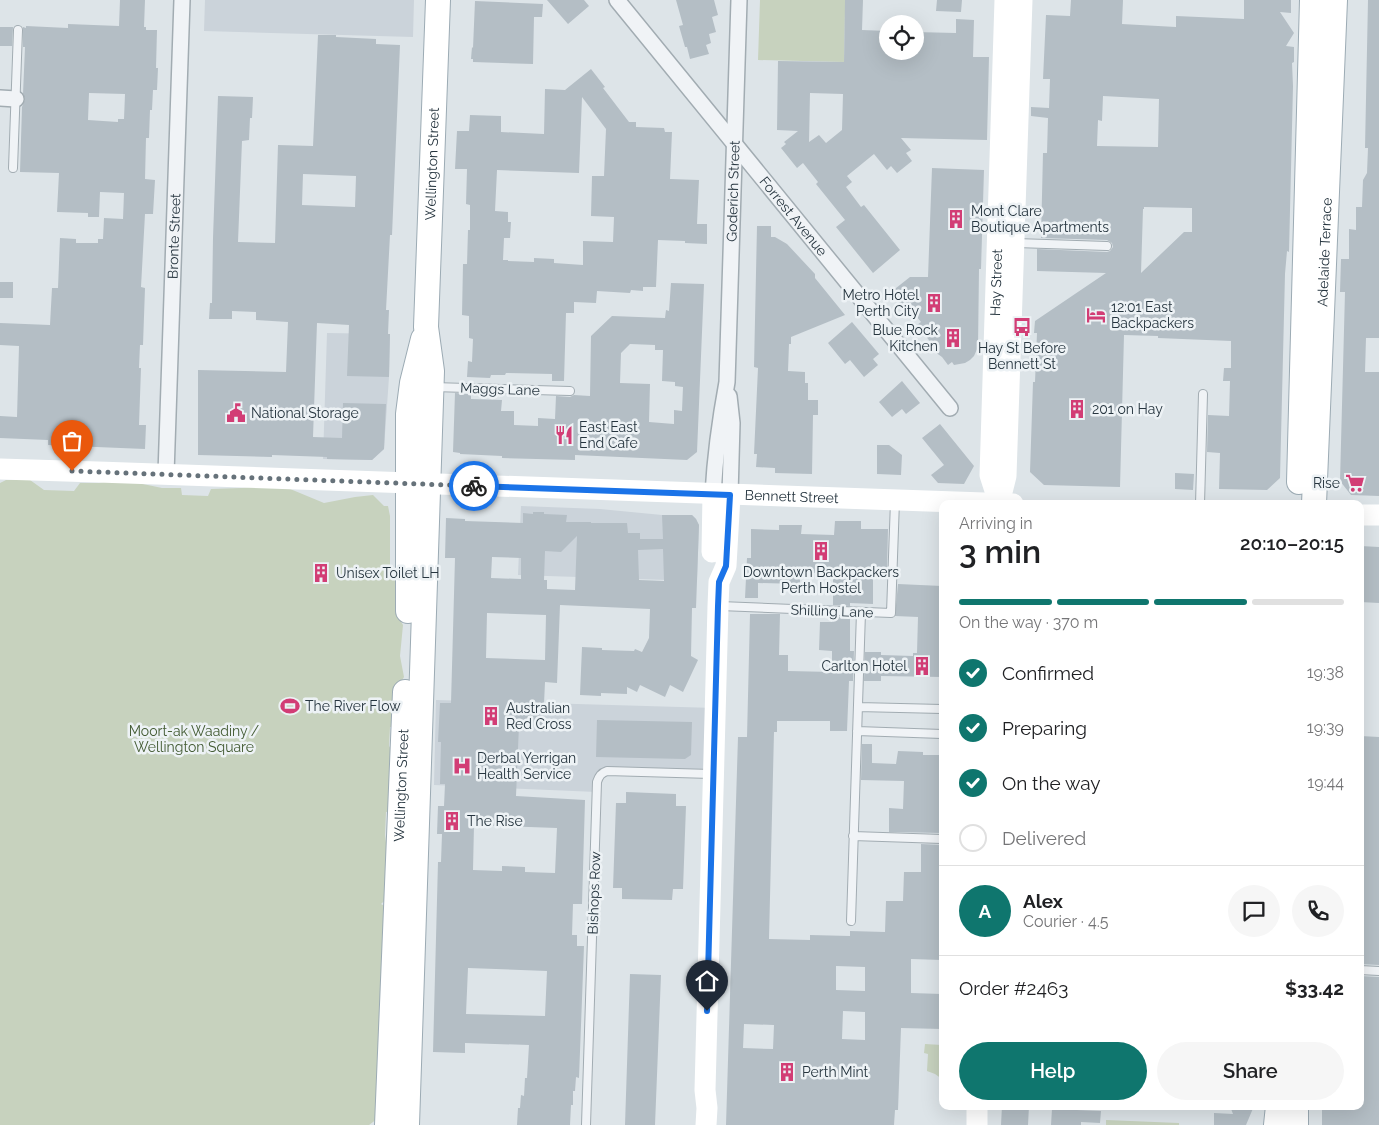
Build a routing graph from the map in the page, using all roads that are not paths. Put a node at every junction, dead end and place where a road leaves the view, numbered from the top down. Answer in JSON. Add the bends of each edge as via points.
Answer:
{"nodes":[{"id":1,"x":182,"y":0,"type":"edge"},
{"id":2,"x":438,"y":0,"type":"edge"},
{"id":3,"x":617,"y":0,"type":"edge"},
{"id":4,"x":738,"y":0,"type":"edge"},
{"id":5,"x":1005,"y":0,"type":"edge"},
{"id":6,"x":1022,"y":0,"type":"edge"},
{"id":7,"x":1312,"y":0,"type":"edge"},
{"id":8,"x":1335,"y":0,"type":"edge"},
{"id":9,"x":18,"y":30,"type":"dead end"},
{"id":10,"x":0,"y":98,"type":"edge"},
{"id":11,"x":16,"y":99,"type":"junction"},
{"id":12,"x":735,"y":146,"type":"junction"},
{"id":13,"x":14,"y":168,"type":"dead end"},
{"id":14,"x":1013,"y":243,"type":"junction"},
{"id":15,"x":1107,"y":246,"type":"dead end"},
{"id":16,"x":426,"y":327,"type":"junction"},
{"id":17,"x":431,"y":386,"type":"junction"},
{"id":18,"x":570,"y":391,"type":"dead end"},
{"id":19,"x":1203,"y":394,"type":"dead end"},
{"id":20,"x":950,"y":408,"type":"dead end"},
{"id":21,"x":0,"y":469,"type":"edge"},
{"id":22,"x":166,"y":474,"type":"junction"},
{"id":23,"x":418,"y":484,"type":"junction"},
{"id":24,"x":722,"y":494,"type":"junction"},
{"id":25,"x":895,"y":499,"type":"junction"},
{"id":26,"x":998,"y":500,"type":"edge"},
{"id":27,"x":1000,"y":500,"type":"edge"},
{"id":28,"x":1200,"y":500,"type":"edge"},
{"id":29,"x":1298,"y":500,"type":"edge"},
{"id":30,"x":1314,"y":500,"type":"edge"},
{"id":31,"x":939,"y":501,"type":"edge"},
{"id":32,"x":1364,"y":515,"type":"edge"},
{"id":33,"x":1379,"y":516,"type":"edge"},
{"id":34,"x":718,"y":606,"type":"junction"},
{"id":35,"x":861,"y":612,"type":"junction"},
{"id":36,"x":858,"y":707,"type":"junction"},
{"id":37,"x":939,"y":708,"type":"edge"},
{"id":38,"x":857,"y":731,"type":"junction"},
{"id":39,"x":939,"y":734,"type":"edge"},
{"id":40,"x":713,"y":774,"type":"junction"},
{"id":41,"x":854,"y":836,"type":"junction"},
{"id":42,"x":939,"y":839,"type":"edge"},
{"id":43,"x":851,"y":921,"type":"dead end"},
{"id":44,"x":1364,"y":970,"type":"edge"},
{"id":45,"x":1379,"y":971,"type":"edge"},
{"id":46,"x":704,"y":1090,"type":"junction"},
{"id":47,"x":977,"y":1110,"type":"edge"},
{"id":48,"x":1278,"y":1110,"type":"edge"},
{"id":49,"x":1296,"y":1110,"type":"edge"},
{"id":50,"x":387,"y":1125,"type":"edge"},
{"id":51,"x":407,"y":1125,"type":"edge"},
{"id":52,"x":586,"y":1125,"type":"edge"},
{"id":53,"x":694,"y":1125,"type":"edge"},
{"id":54,"x":706,"y":1125,"type":"edge"},
{"id":55,"x":977,"y":1125,"type":"edge"},
{"id":56,"x":1276,"y":1125,"type":"edge"},
{"id":57,"x":1296,"y":1125,"type":"edge"}],
"edges":[{"from":1,"to":22,"type":"street","name":"Bronte Street"},
{"from":2,"to":16,"type":"main road","name":"Wellington Street"},
{"from":3,"to":12,"type":"street","name":"Forrest Avenue"},
{"from":4,"to":12,"type":"street","name":"Goderich Street"},
{"from":5,"to":26,"type":"main road","name":"Hay Street","via":[[990,475]]},
{"from":6,"to":14,"type":"main road","name":"Hay Street"},
{"from":7,"to":29,"type":"main road","name":"Adelaide Terrace"},
{"from":8,"to":30,"type":"main road","name":"Adelaide Terrace"},
{"from":9,"to":11,"type":"lane"},
{"from":10,"to":11,"type":"street"},
{"from":11,"to":13,"type":"lane"},
{"from":12,"to":20,"type":"street","name":"Forrest Avenue"},
{"from":12,"to":24,"type":"street","name":"Goderich Street","via":[[726,382],[715,464]]},
{"from":14,"to":15,"type":"lane"},
{"from":14,"to":27,"type":"main road","name":"Hay Street","via":[[1006,476]]},
{"from":16,"to":17,"type":"main road","name":"Wellington Street"},
{"from":16,"to":23,"type":"main road","name":"Wellington Street","via":[[409,403],[407,459]]},
{"from":17,"to":18,"type":"lane","name":"Maggs Lane"},
{"from":17,"to":23,"type":"main road","name":"Wellington Street"},
{"from":19,"to":28,"type":"lane"},
{"from":21,"to":22,"type":"main road","name":"Bennett Street"},
{"from":22,"to":23,"type":"main road","name":"Bennett Street"},
{"from":23,"to":24,"type":"main road","name":"Bennett Street"},
{"from":23,"to":50,"type":"main road","name":"Wellington Street","via":[[408,600]]},
{"from":23,"to":51,"type":"main road","name":"Wellington Street"},
{"from":24,"to":25,"type":"main road","name":"Bennett Street"},
{"from":24,"to":34,"type":"main road","name":"Goderich Street","via":[[712,564],[719,582]]},
{"from":25,"to":31,"type":"main road","name":"Bennett Street"},
{"from":25,"to":35,"type":"lane","name":"Shilling Lane","via":[[891,613]]},
{"from":32,"to":33,"type":"main road"},
{"from":34,"to":35,"type":"lane","name":"Shilling Lane"},
{"from":34,"to":40,"type":"main road","name":"Goderich Street"},
{"from":35,"to":36,"type":"lane"},
{"from":36,"to":37,"type":"lane"},
{"from":36,"to":38,"type":"lane"},
{"from":38,"to":39,"type":"lane"},
{"from":38,"to":41,"type":"lane"},
{"from":40,"to":46,"type":"main road","name":"Goderich Street"},
{"from":40,"to":52,"type":"lane","name":"Bishops Row","via":[[607,771],[600,775],[597,787]]},
{"from":41,"to":42,"type":"lane"},
{"from":41,"to":43,"type":"lane"},
{"from":44,"to":45,"type":"lane"},
{"from":46,"to":53,"type":"main road","name":"Goderich Street","via":[[695,1106]]},
{"from":46,"to":54,"type":"main road","name":"Goderich Street"},
{"from":47,"to":55,"type":"main road"},
{"from":48,"to":56,"type":"main road"},
{"from":49,"to":57,"type":"main road"}]}
